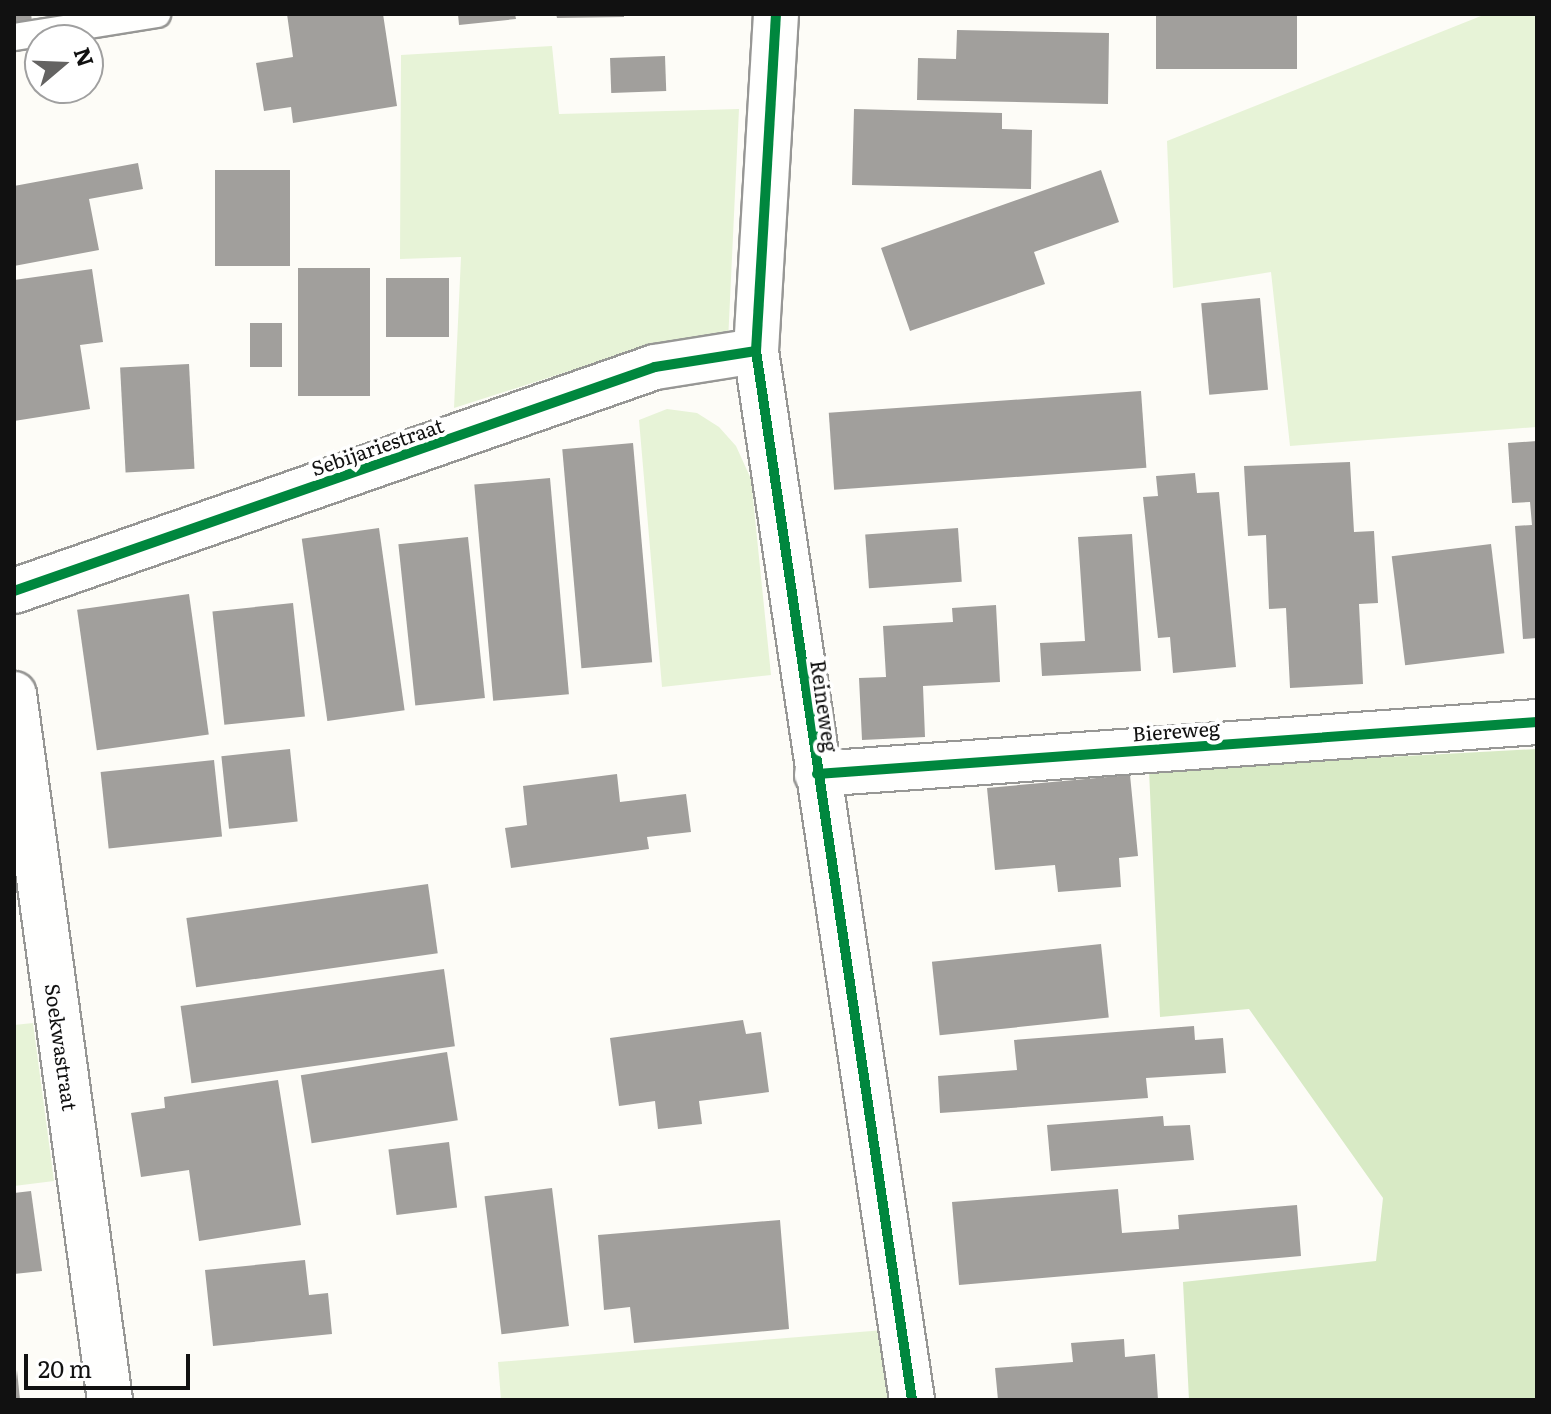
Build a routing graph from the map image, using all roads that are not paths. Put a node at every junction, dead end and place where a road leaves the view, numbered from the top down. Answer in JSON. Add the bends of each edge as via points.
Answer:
{"nodes":[{"id":1,"x":157,"y":14,"type":"edge"},
{"id":2,"x":776,"y":14,"type":"edge"},
{"id":3,"x":14,"y":37,"type":"edge"},
{"id":4,"x":756,"y":351,"type":"junction"},
{"id":5,"x":14,"y":591,"type":"edge"},
{"id":6,"x":14,"y":694,"type":"edge"},
{"id":7,"x":1537,"y":722,"type":"edge"},
{"id":8,"x":817,"y":774,"type":"junction"},
{"id":9,"x":110,"y":1400,"type":"edge"},
{"id":10,"x":912,"y":1400,"type":"edge"}],
"edges":[{"from":1,"to":3,"type":"lane"},
{"from":2,"to":4,"type":"street","name":"Reineweg"},
{"from":4,"to":5,"type":"street","name":"Sebijariestraat","via":[[655,367]]},
{"from":4,"to":8,"type":"street","name":"Reineweg"},
{"from":6,"to":9,"type":"street","name":"Soekwastraat"},
{"from":7,"to":8,"type":"street","name":"Biereweg"},
{"from":8,"to":10,"type":"street","name":"Reineweg"}]}
